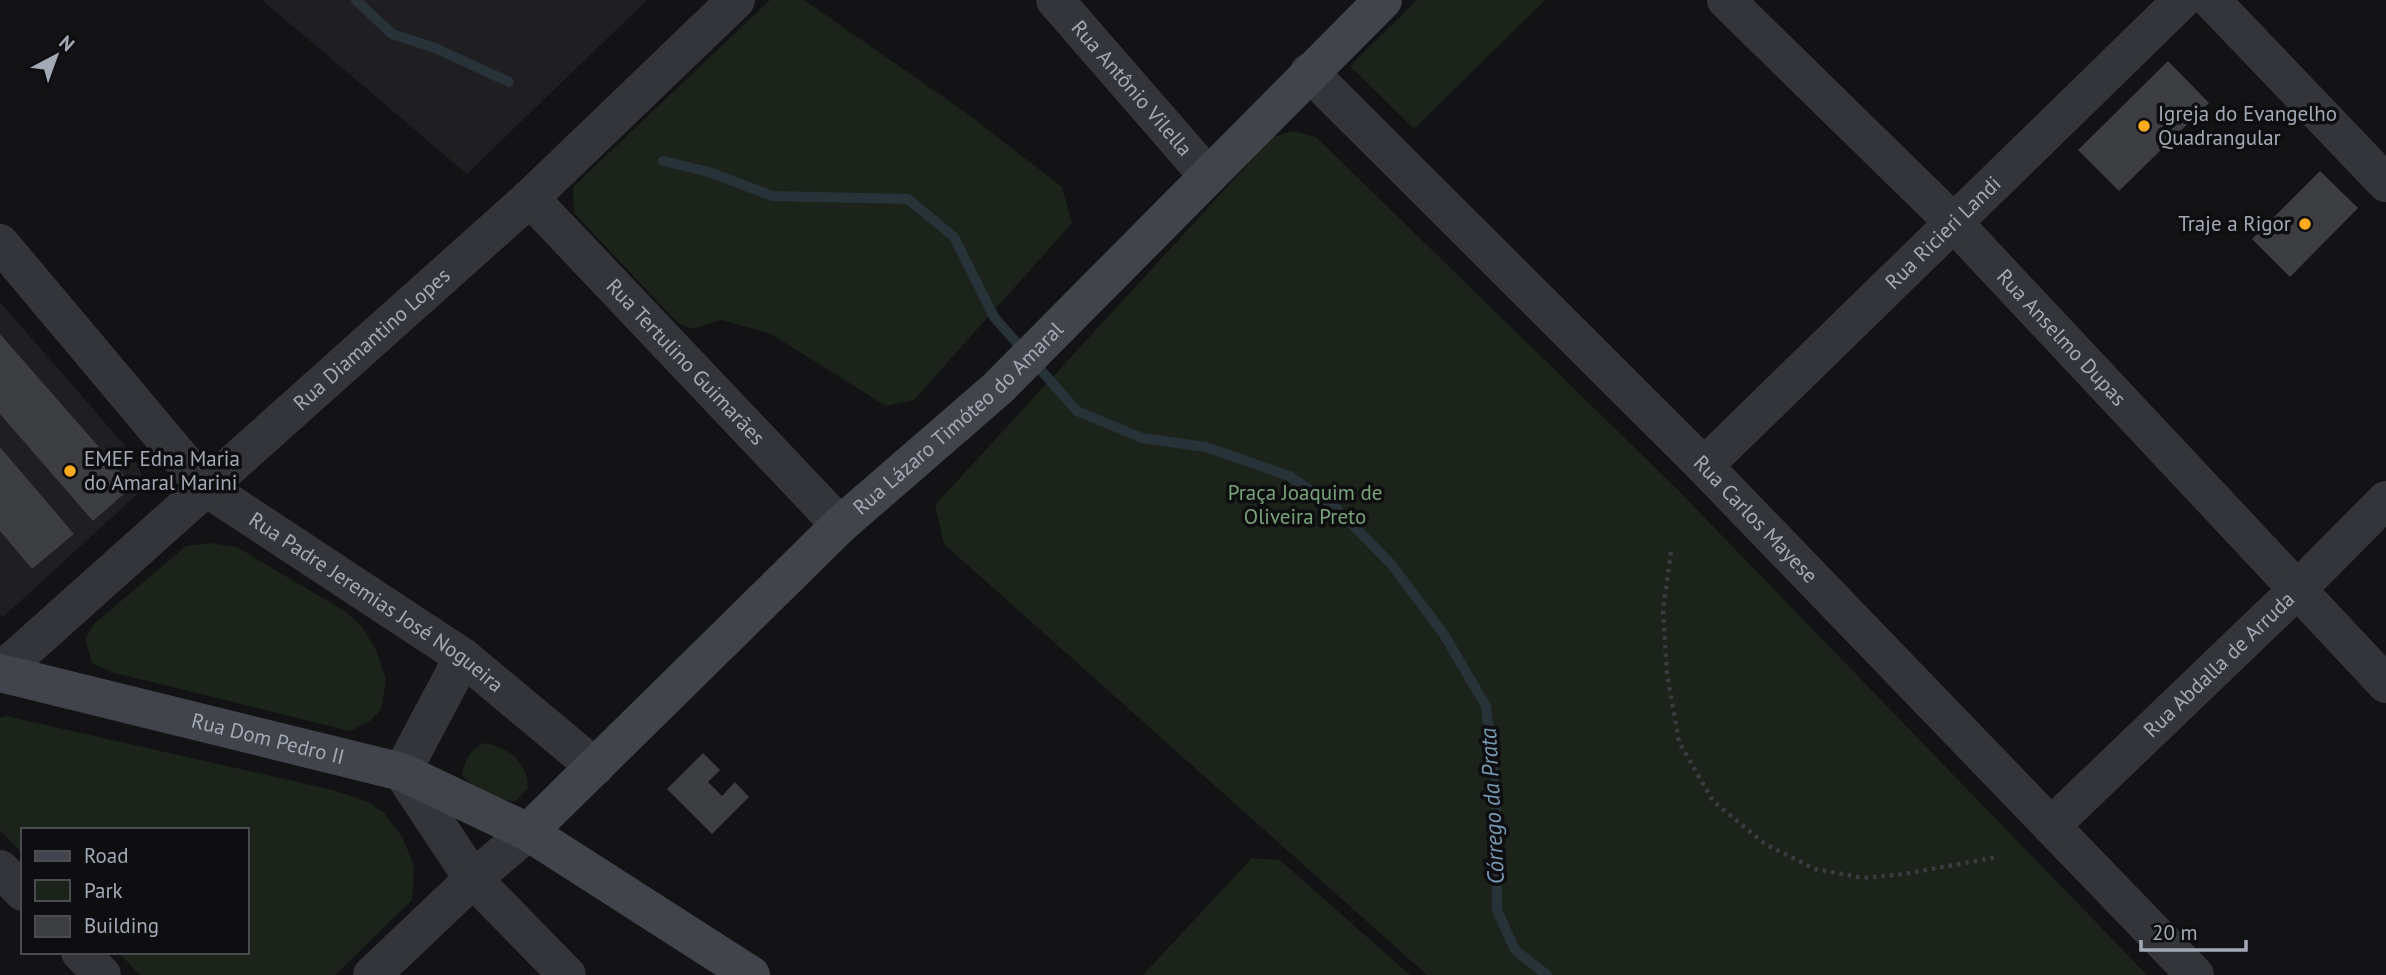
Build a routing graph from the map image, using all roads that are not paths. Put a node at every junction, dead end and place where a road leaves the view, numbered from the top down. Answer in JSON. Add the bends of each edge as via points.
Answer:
{"nodes":[{"id":1,"x":736,"y":0,"type":"edge"},
{"id":2,"x":1055,"y":0,"type":"edge"},
{"id":3,"x":1383,"y":0,"type":"edge"},
{"id":4,"x":1726,"y":0,"type":"edge"},
{"id":5,"x":2182,"y":0,"type":"edge"},
{"id":6,"x":2211,"y":0,"type":"edge"},
{"id":7,"x":1309,"y":72,"type":"junction"},
{"id":8,"x":1208,"y":176,"type":"junction"},
{"id":9,"x":2386,"y":183,"type":"edge"},
{"id":10,"x":530,"y":198,"type":"junction"},
{"id":11,"x":1953,"y":222,"type":"junction"},
{"id":12,"x":0,"y":243,"type":"edge"},
{"id":13,"x":1704,"y":466,"type":"junction"},
{"id":14,"x":205,"y":488,"type":"junction"},
{"id":15,"x":2386,"y":500,"type":"edge"},
{"id":16,"x":840,"y":525,"type":"junction"},
{"id":17,"x":2297,"y":590,"type":"junction"},
{"id":18,"x":463,"y":657,"type":"junction"},
{"id":19,"x":0,"y":672,"type":"edge"},
{"id":20,"x":2386,"y":684,"type":"edge"},
{"id":21,"x":594,"y":767,"type":"junction"},
{"id":22,"x":402,"y":772,"type":"junction"},
{"id":23,"x":2051,"y":826,"type":"junction"},
{"id":24,"x":528,"y":832,"type":"junction"},
{"id":25,"x":0,"y":869,"type":"edge"},
{"id":26,"x":473,"y":879,"type":"junction"},
{"id":27,"x":21,"y":890,"type":"edge"},
{"id":28,"x":82,"y":954,"type":"edge"},
{"id":29,"x":102,"y":975,"type":"edge"},
{"id":30,"x":372,"y":975,"type":"edge"},
{"id":31,"x":567,"y":975,"type":"edge"},
{"id":32,"x":751,"y":975,"type":"edge"},
{"id":33,"x":2195,"y":975,"type":"edge"}],
"edges":[{"from":1,"to":10,"type":"street","name":"Rua Diamantino Lopes"},
{"from":2,"to":8,"type":"street","name":"Rua Antônio Vilella"},
{"from":3,"to":7,"type":"main road","name":"Rua Lázaro Timóteo do Amaral"},
{"from":4,"to":11,"type":"street","name":"Rua Anselmo Dupas"},
{"from":5,"to":11,"type":"street","name":"Rua Ricieri Landi"},
{"from":6,"to":9,"type":"street"},
{"from":7,"to":8,"type":"main road","name":"Rua Lázaro Timóteo do Amaral"},
{"from":7,"to":13,"type":"street","name":"Rua Carlos Mayese"},
{"from":8,"to":16,"type":"main road","name":"Rua Lázaro Timóteo do Amaral","via":[[998,388]]},
{"from":10,"to":14,"type":"street","name":"Rua Diamantino Lopes"},
{"from":10,"to":16,"type":"street","name":"Rua Tertulino Guimarães"},
{"from":11,"to":13,"type":"street","name":"Rua Ricieri Landi"},
{"from":11,"to":17,"type":"street","name":"Rua Anselmo Dupas"},
{"from":12,"to":14,"type":"street","name":"Rua Padre Jeremias José Nogueira"},
{"from":13,"to":23,"type":"street","name":"Rua Carlos Mayese"},
{"from":14,"to":18,"type":"street","name":"Rua Padre Jeremias José Nogueira"},
{"from":14,"to":19,"type":"street","name":"Rua Diamantino Lopes"},
{"from":15,"to":17,"type":"street","name":"Rua Abdalla de Arruda"},
{"from":16,"to":21,"type":"main road","name":"Rua Lázaro Timóteo do Amaral"},
{"from":17,"to":20,"type":"street","name":"Rua Anselmo Dupas"},
{"from":17,"to":23,"type":"street","name":"Rua Abdalla de Arruda"},
{"from":18,"to":21,"type":"street","name":"Rua Padre Jeremias José Nogueira"},
{"from":18,"to":22,"type":"street"},
{"from":19,"to":22,"type":"main road","name":"Rua Dom Pedro II"},
{"from":21,"to":24,"type":"main road","name":"Rua Lázaro Timóteo do Amaral"},
{"from":22,"to":24,"type":"main road","name":"Rua Dom Pedro II"},
{"from":22,"to":26,"type":"street"},
{"from":23,"to":33,"type":"street","name":"Rua Carlos Mayese"},
{"from":24,"to":26,"type":"street"},
{"from":24,"to":32,"type":"main road","name":"Rua Dom Pedro II"},
{"from":25,"to":27,"type":"street"},
{"from":26,"to":30,"type":"street"},
{"from":26,"to":31,"type":"street"},
{"from":28,"to":29,"type":"street"}]}
